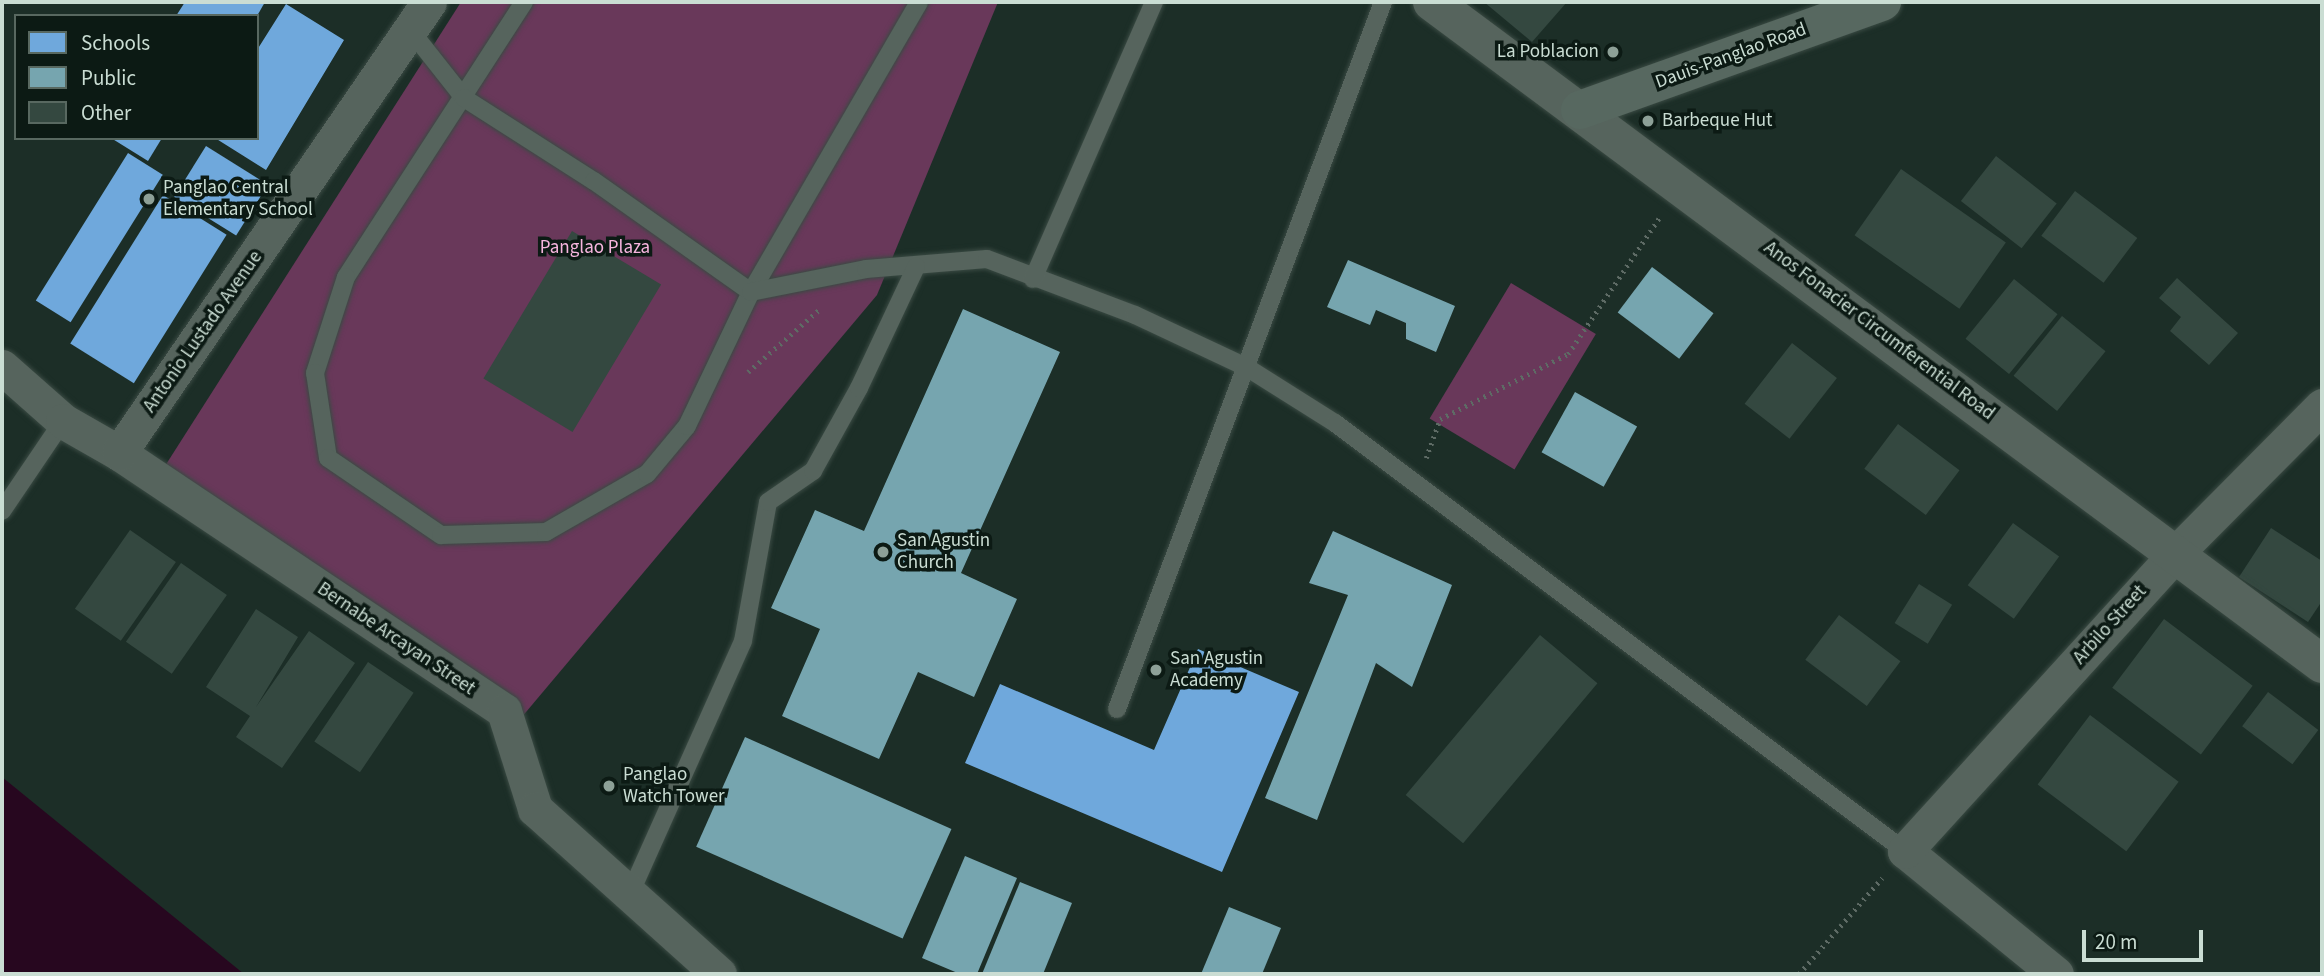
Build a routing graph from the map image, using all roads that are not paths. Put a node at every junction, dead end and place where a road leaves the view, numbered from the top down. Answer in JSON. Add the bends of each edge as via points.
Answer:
{"nodes":[{"id":1,"x":429,"y":2,"type":"edge"},
{"id":2,"x":524,"y":2,"type":"edge"},
{"id":3,"x":919,"y":2,"type":"edge"},
{"id":4,"x":1154,"y":2,"type":"edge"},
{"id":5,"x":1383,"y":2,"type":"edge"},
{"id":6,"x":1432,"y":2,"type":"edge"},
{"id":7,"x":1882,"y":2,"type":"edge"},
{"id":8,"x":411,"y":31,"type":"junction"},
{"id":9,"x":464,"y":98,"type":"junction"},
{"id":10,"x":1580,"y":110,"type":"junction"},
{"id":11,"x":916,"y":267,"type":"junction"},
{"id":12,"x":1033,"y":279,"type":"junction"},
{"id":13,"x":751,"y":292,"type":"junction"},
{"id":14,"x":2,"y":367,"type":"edge"},
{"id":15,"x":1246,"y":367,"type":"junction"},
{"id":16,"x":2322,"y":406,"type":"edge"},
{"id":17,"x":63,"y":421,"type":"junction"},
{"id":18,"x":119,"y":453,"type":"junction"},
{"id":19,"x":2,"y":511,"type":"edge"},
{"id":20,"x":2176,"y":553,"type":"junction"},
{"id":21,"x":2322,"y":664,"type":"edge"},
{"id":22,"x":1116,"y":709,"type":"dead end"},
{"id":23,"x":1905,"y":851,"type":"junction"},
{"id":24,"x":629,"y":896,"type":"junction"},
{"id":25,"x":719,"y":974,"type":"edge"},
{"id":26,"x":2056,"y":974,"type":"edge"}],
"edges":[{"from":1,"to":8,"type":"street","name":"Antonio Lustado Avenue"},
{"from":2,"to":9,"type":"lane"},
{"from":3,"to":13,"type":"lane"},
{"from":4,"to":12,"type":"lane"},
{"from":5,"to":15,"type":"lane"},
{"from":6,"to":10,"type":"main road","name":"Anos Fonacier Circumferential Road"},
{"from":7,"to":10,"type":"main road","name":"Dauis-Panglao Road"},
{"from":8,"to":9,"type":"lane"},
{"from":8,"to":18,"type":"street","name":"Antonio Lustado Avenue"},
{"from":9,"to":13,"type":"lane","via":[[594,181]]},
{"from":9,"to":13,"type":"lane","via":[[346,277],[315,373],[328,458],[441,535],[546,531],[647,474],[687,426]]},
{"from":10,"to":20,"type":"main road","name":"Anos Fonacier Circumferential Road"},
{"from":11,"to":12,"type":"lane","via":[[987,259]]},
{"from":11,"to":13,"type":"lane","via":[[866,269]]},
{"from":11,"to":24,"type":"lane","via":[[859,388],[813,471],[768,502],[743,641]]},
{"from":12,"to":15,"type":"lane","via":[[1135,315]]},
{"from":14,"to":17,"type":"street","name":"Bernabe Arcayan Street"},
{"from":15,"to":22,"type":"lane"},
{"from":15,"to":23,"type":"lane","via":[[1335,423]]},
{"from":16,"to":20,"type":"street","name":"Arbilo Street"},
{"from":17,"to":18,"type":"street","name":"Bernabe Arcayan Street"},
{"from":17,"to":19,"type":"lane"},
{"from":18,"to":24,"type":"street","name":"Bernabe Arcayan Street","via":[[503,711],[535,809]]},
{"from":20,"to":21,"type":"main road","name":"Anos Fonacier Circumferential Road"},
{"from":20,"to":23,"type":"street","name":"Arbilo Street"},
{"from":23,"to":26,"type":"street"},
{"from":24,"to":25,"type":"street","name":"Bernabe Arcayan Street"}]}
